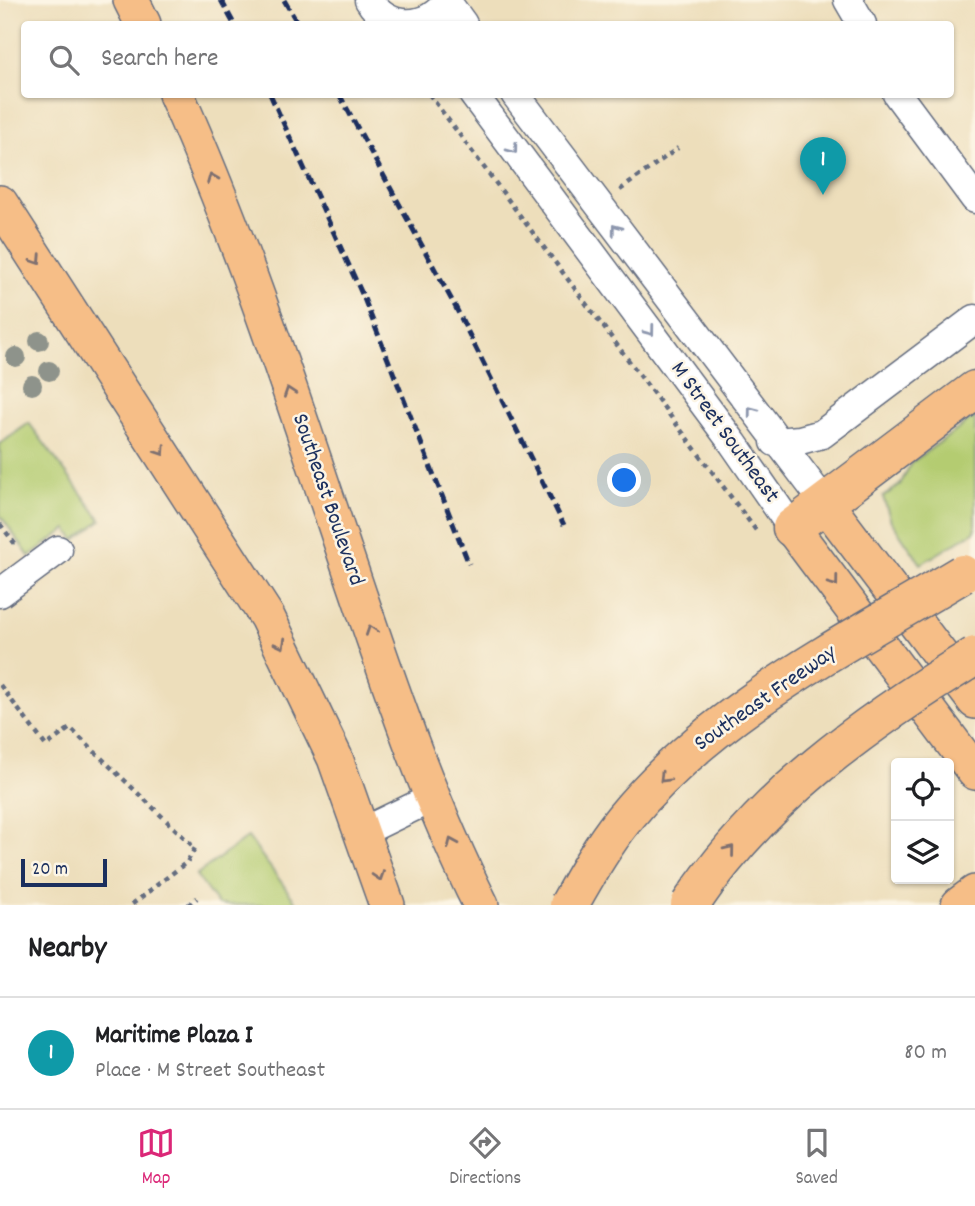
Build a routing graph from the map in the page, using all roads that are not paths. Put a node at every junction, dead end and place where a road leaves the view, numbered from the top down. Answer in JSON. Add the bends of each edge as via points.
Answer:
{"nodes":[{"id":1,"x":131,"y":0,"type":"edge"},
{"id":2,"x":369,"y":0,"type":"edge"},
{"id":3,"x":848,"y":0,"type":"edge"},
{"id":4,"x":447,"y":1,"type":"edge"},
{"id":5,"x":142,"y":21,"type":"edge"},
{"id":6,"x":391,"y":21,"type":"edge"},
{"id":7,"x":426,"y":21,"type":"edge"},
{"id":8,"x":461,"y":21,"type":"edge"},
{"id":9,"x":860,"y":21,"type":"edge"},
{"id":10,"x":178,"y":98,"type":"edge"},
{"id":11,"x":476,"y":98,"type":"edge"},
{"id":12,"x":518,"y":98,"type":"edge"},
{"id":13,"x":900,"y":98,"type":"edge"},
{"id":14,"x":975,"y":199,"type":"edge"},
{"id":15,"x":0,"y":203,"type":"edge"},
{"id":16,"x":975,"y":319,"type":"edge"},
{"id":17,"x":975,"y":390,"type":"edge"},
{"id":18,"x":775,"y":442,"type":"junction"},
{"id":19,"x":825,"y":503,"type":"junction"},
{"id":20,"x":776,"y":532,"type":"junction"},
{"id":21,"x":58,"y":550,"type":"dead end"},
{"id":22,"x":969,"y":570,"type":"edge"},
{"id":23,"x":0,"y":593,"type":"edge"},
{"id":24,"x":975,"y":656,"type":"edge"},
{"id":25,"x":975,"y":701,"type":"edge"},
{"id":26,"x":975,"y":772,"type":"edge"},
{"id":27,"x":432,"y":799,"type":"junction"},
{"id":28,"x":364,"y":831,"type":"junction"},
{"id":29,"x":975,"y":893,"type":"edge"},
{"id":30,"x":387,"y":905,"type":"edge"},
{"id":31,"x":481,"y":905,"type":"edge"},
{"id":32,"x":569,"y":905,"type":"edge"},
{"id":33,"x":690,"y":905,"type":"edge"},
{"id":34,"x":959,"y":905,"type":"edge"}],
"edges":[{"from":1,"to":5,"type":"main road"},
{"from":2,"to":6,"type":"street"},
{"from":3,"to":9,"type":"street"},
{"from":4,"to":7,"type":"street"},
{"from":4,"to":8,"type":"street"},
{"from":27,"to":10,"type":"main road","name":"Southeast Boulevard","one_way":true,"via":[[254,289]]},
{"from":11,"to":20,"type":"street","name":"M Street Southeast","one_way":true,"via":[[733,443]]},
{"from":18,"to":12,"type":"street","name":"M Street Southeast","one_way":true},
{"from":13,"to":14,"type":"street"},
{"from":15,"to":28,"type":"main road","one_way":true,"via":[[267,617],[313,709]]},
{"from":16,"to":18,"type":"street","via":[[822,433]]},
{"from":17,"to":19,"type":"highway"},
{"from":18,"to":19,"type":"street","name":"M Street Southeast"},
{"from":19,"to":20,"type":"highway"},
{"from":19,"to":25,"type":"main road","name":"M Street Southeast"},
{"from":20,"to":26,"type":"main road","name":"M Street Southeast","one_way":true},
{"from":21,"to":23,"type":"street"},
{"from":22,"to":32,"type":"highway","name":"Southeast Freeway","one_way":true,"bridge":true,"via":[[780,685],[696,746],[623,819]]},
{"from":33,"to":24,"type":"highway","one_way":true,"bridge":true,"via":[[774,801],[814,767]]},
{"from":27,"to":28,"type":"street"},
{"from":31,"to":27,"type":"main road","name":"Southeast Boulevard","one_way":true},
{"from":28,"to":30,"type":"main road","one_way":true},
{"from":29,"to":34,"type":"main road"}]}
